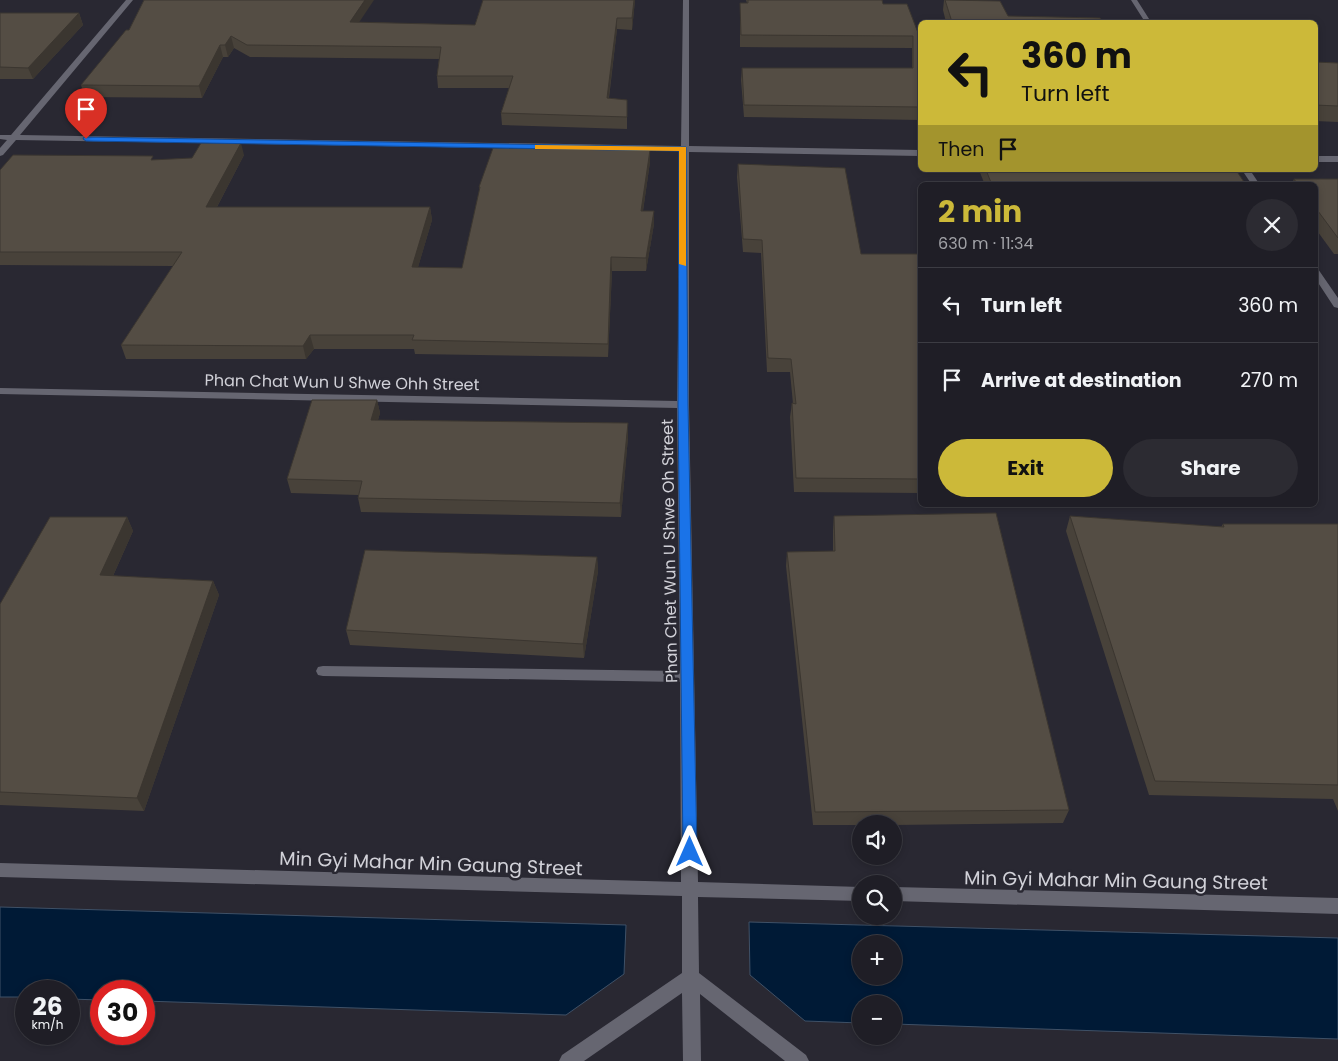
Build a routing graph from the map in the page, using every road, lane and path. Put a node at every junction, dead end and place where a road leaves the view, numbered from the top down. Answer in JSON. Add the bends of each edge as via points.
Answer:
{"nodes":[{"id":1,"x":130,"y":0,"type":"edge"},
{"id":2,"x":686,"y":0,"type":"edge"},
{"id":3,"x":1134,"y":0,"type":"edge"},
{"id":4,"x":1147,"y":20,"type":"edge"},
{"id":5,"x":0,"y":137,"type":"edge"},
{"id":6,"x":13,"y":138,"type":"junction"},
{"id":7,"x":683,"y":149,"type":"junction"},
{"id":8,"x":0,"y":153,"type":"edge"},
{"id":9,"x":918,"y":153,"type":"edge"},
{"id":10,"x":1318,"y":159,"type":"edge"},
{"id":11,"x":1338,"y":159,"type":"edge"},
{"id":12,"x":1318,"y":275,"type":"edge"},
{"id":13,"x":1338,"y":304,"type":"edge"},
{"id":14,"x":0,"y":391,"type":"edge"},
{"id":15,"x":683,"y":405,"type":"junction"},
{"id":16,"x":323,"y":671,"type":"dead end"},
{"id":17,"x":688,"y":677,"type":"junction"},
{"id":18,"x":0,"y":870,"type":"edge"},
{"id":19,"x":690,"y":891,"type":"junction"},
{"id":20,"x":852,"y":894,"type":"edge"},
{"id":21,"x":902,"y":894,"type":"edge"},
{"id":22,"x":1338,"y":906,"type":"edge"},
{"id":23,"x":692,"y":977,"type":"junction"},
{"id":24,"x":568,"y":1061,"type":"edge"},
{"id":25,"x":692,"y":1061,"type":"edge"},
{"id":26,"x":800,"y":1061,"type":"edge"}],
"edges":[{"from":1,"to":6,"type":"street"},
{"from":2,"to":7,"type":"street","name":"Phan Chet Wun U Shwe Oh Street"},
{"from":3,"to":4,"type":"street"},
{"from":5,"to":6,"type":"street"},
{"from":6,"to":7,"type":"street"},
{"from":6,"to":8,"type":"street"},
{"from":7,"to":9,"type":"street"},
{"from":7,"to":15,"type":"street","name":"Phan Chet Wun U Shwe Oh Street"},
{"from":10,"to":11,"type":"street"},
{"from":12,"to":13,"type":"street"},
{"from":14,"to":15,"type":"street","name":"Phan Chat Wun U Shwe Ohh Street"},
{"from":15,"to":17,"type":"street","name":"Phan Chet Wun U Shwe Oh Street"},
{"from":16,"to":17,"type":"street"},
{"from":17,"to":19,"type":"street","name":"Phan Chet Wun U Shwe Oh Street"},
{"from":18,"to":19,"type":"street","name":"Min Gyi Mahar Min Gaung Street"},
{"from":19,"to":20,"type":"street","name":"Min Gyi Mahar Min Gaung Street"},
{"from":19,"to":23,"type":"street","name":"Phan Chet Wun U Shwe Oh Street"},
{"from":21,"to":22,"type":"street","name":"Min Gyi Mahar Min Gaung Street"},
{"from":23,"to":24,"type":"street"},
{"from":23,"to":25,"type":"street","name":"Phan Chet Wun U Shwe Oh Street"},
{"from":23,"to":26,"type":"street"}]}
